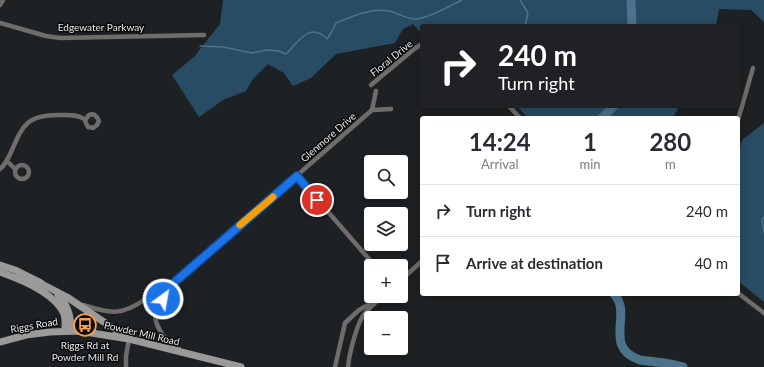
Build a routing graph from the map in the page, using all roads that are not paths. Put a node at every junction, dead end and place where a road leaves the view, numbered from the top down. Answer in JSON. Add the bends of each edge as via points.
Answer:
{"nodes":[{"id":1,"x":3,"y":0,"type":"edge"},
{"id":2,"x":0,"y":5,"type":"edge"},
{"id":3,"x":0,"y":23,"type":"edge"},
{"id":4,"x":204,"y":35,"type":"dead end"},
{"id":5,"x":420,"y":45,"type":"edge"},
{"id":6,"x":753,"y":68,"type":"dead end"},
{"id":7,"x":371,"y":86,"type":"dead end"},
{"id":8,"x":376,"y":91,"type":"dead end"},
{"id":9,"x":511,"y":108,"type":"edge"},
{"id":10,"x":391,"y":109,"type":"dead end"},
{"id":11,"x":372,"y":110,"type":"junction"},
{"id":12,"x":518,"y":116,"type":"edge"},
{"id":13,"x":739,"y":116,"type":"edge"},
{"id":14,"x":85,"y":120,"type":"dead end"},
{"id":15,"x":7,"y":161,"type":"junction"},
{"id":16,"x":0,"y":169,"type":"edge"},
{"id":17,"x":16,"y":169,"type":"dead end"},
{"id":18,"x":297,"y":176,"type":"junction"},
{"id":19,"x":369,"y":259,"type":"edge"},
{"id":20,"x":420,"y":263,"type":"edge"},
{"id":21,"x":0,"y":265,"type":"edge"},
{"id":22,"x":0,"y":272,"type":"edge"},
{"id":23,"x":408,"y":274,"type":"edge"},
{"id":24,"x":38,"y":282,"type":"junction"},
{"id":25,"x":169,"y":287,"type":"junction"},
{"id":26,"x":740,"y":295,"type":"edge"},
{"id":27,"x":67,"y":297,"type":"junction"},
{"id":28,"x":374,"y":304,"type":"joint"},
{"id":29,"x":764,"y":313,"type":"edge"},
{"id":30,"x":68,"y":330,"type":"junction"},
{"id":31,"x":129,"y":339,"type":"junction"},
{"id":32,"x":0,"y":342,"type":"edge"},
{"id":33,"x":189,"y":354,"type":"junction"},
{"id":34,"x":126,"y":367,"type":"edge"},
{"id":35,"x":241,"y":367,"type":"edge"},
{"id":36,"x":335,"y":367,"type":"edge"},
{"id":37,"x":348,"y":367,"type":"edge"}],
"edges":[{"from":1,"to":2,"type":"street"},
{"from":3,"to":4,"type":"street","name":"Edgewater Parkway","via":[[60,38]]},
{"from":5,"to":7,"type":"street","name":"Floral Drive"},
{"from":6,"to":13,"type":"street"},
{"from":8,"to":11,"type":"street"},
{"from":9,"to":12,"type":"street"},
{"from":10,"to":11,"type":"street"},
{"from":11,"to":18,"type":"street","name":"Glenmore Drive"},
{"from":14,"to":15,"type":"street","via":[[78,116],[52,115],[31,120],[21,130]]},
{"from":15,"to":16,"type":"street"},
{"from":15,"to":17,"type":"street"},
{"from":18,"to":19,"type":"street"},
{"from":18,"to":25,"type":"street","name":"Glenmore Drive"},
{"from":20,"to":23,"type":"street"},
{"from":21,"to":24,"type":"main road"},
{"from":22,"to":30,"type":"main road","via":[[49,296],[63,312]]},
{"from":24,"to":27,"type":"main road"},
{"from":24,"to":30,"type":"main road","via":[[64,300],[71,319]]},
{"from":25,"to":27,"type":"street","via":[[159,288],[139,304],[119,312],[104,312]]},
{"from":25,"to":33,"type":"street","via":[[158,306],[155,316],[157,325],[169,342]]},
{"from":26,"to":29,"type":"street"},
{"from":27,"to":31,"type":"main road"},
{"from":28,"to":36,"type":"street","via":[[359,310],[345,323]]},
{"from":28,"to":37,"type":"street","via":[[360,320]]},
{"from":30,"to":31,"type":"main road","name":"Powder Mill Road"},
{"from":30,"to":32,"type":"main road","name":"Riggs Road"},
{"from":31,"to":33,"type":"main road","name":"Powder Mill Road"},
{"from":31,"to":34,"type":"street"},
{"from":33,"to":35,"type":"main road","name":"Powder Mill Road"}]}
